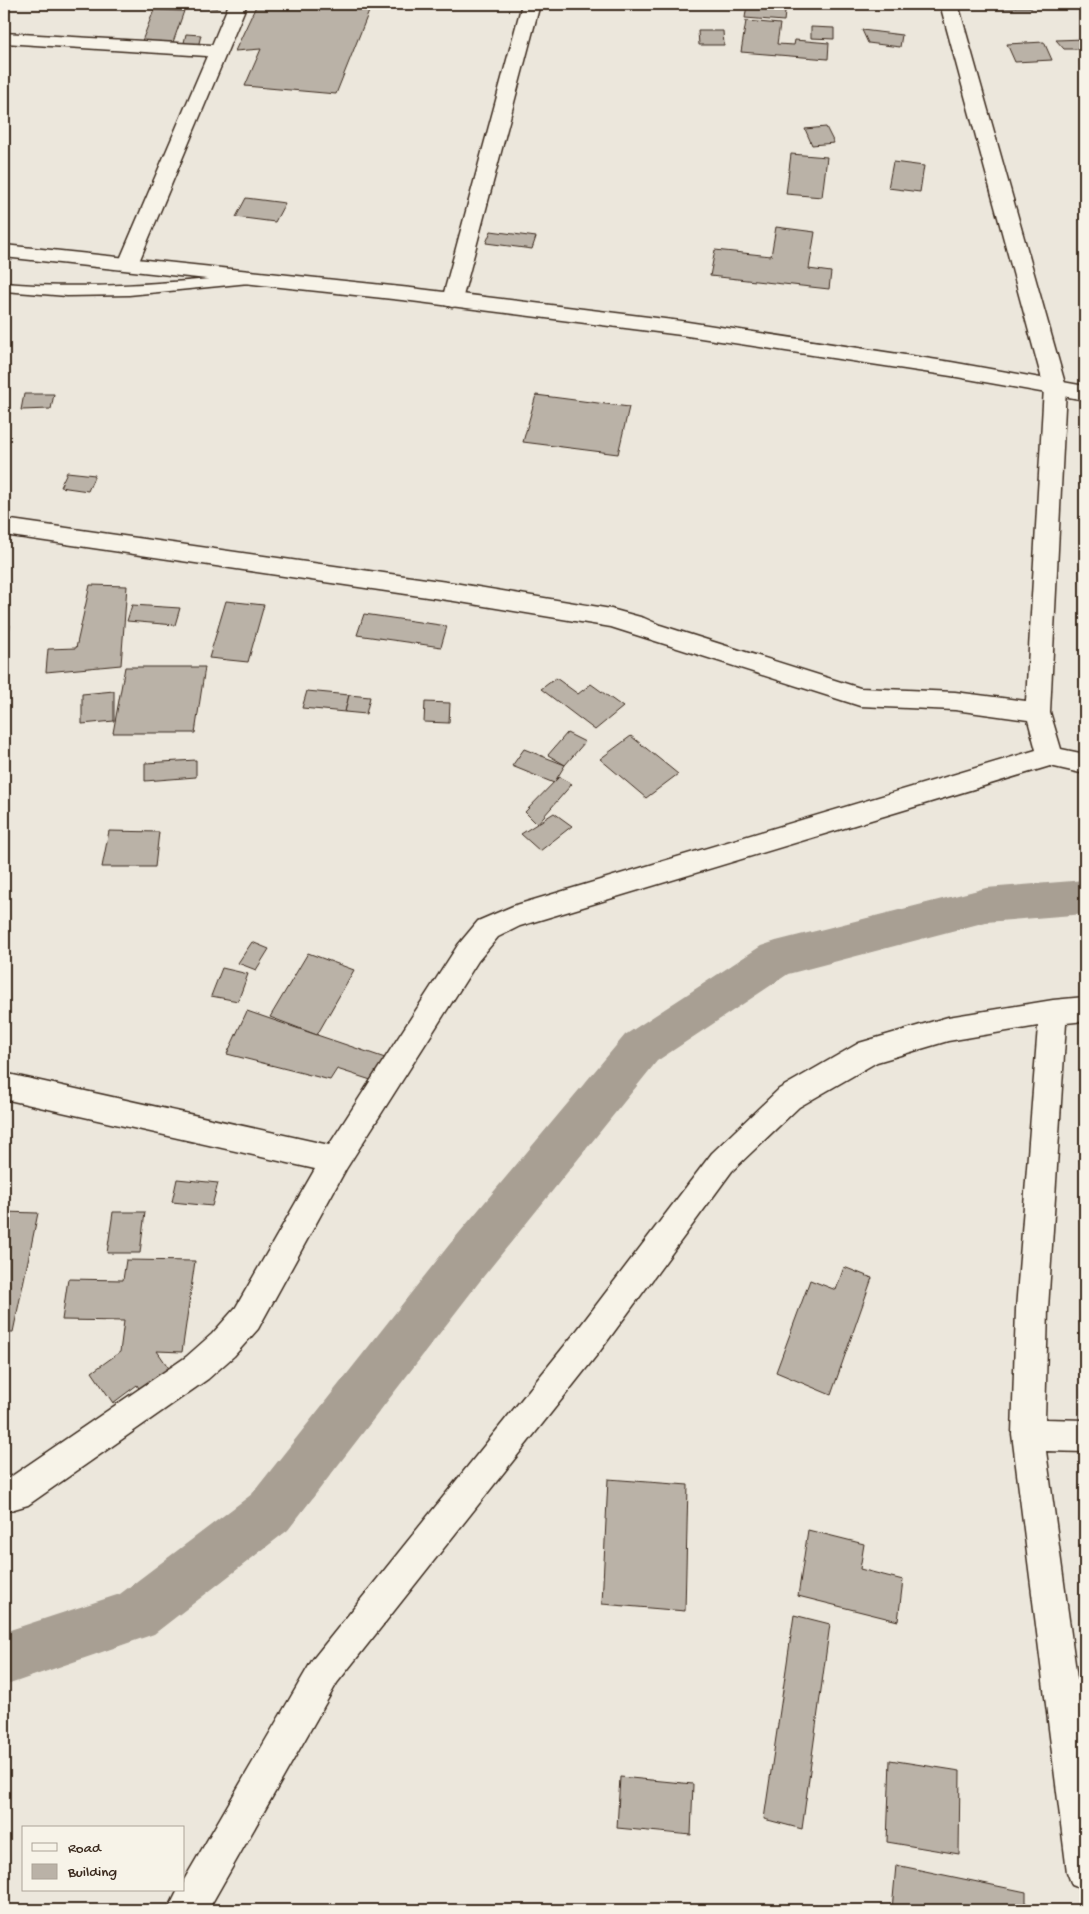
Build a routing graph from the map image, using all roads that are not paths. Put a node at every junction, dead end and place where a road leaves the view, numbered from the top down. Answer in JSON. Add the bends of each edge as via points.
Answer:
{"nodes":[{"id":1,"x":238,"y":4,"type":"edge"},
{"id":2,"x":531,"y":4,"type":"edge"},
{"id":3,"x":949,"y":4,"type":"edge"},
{"id":4,"x":4,"y":38,"type":"edge"},
{"id":5,"x":217,"y":51,"type":"junction"},
{"id":6,"x":4,"y":251,"type":"edge"},
{"id":7,"x":128,"y":264,"type":"junction"},
{"id":8,"x":258,"y":278,"type":"junction"},
{"id":9,"x":4,"y":287,"type":"edge"},
{"id":10,"x":452,"y":300,"type":"junction"},
{"id":11,"x":1055,"y":387,"type":"junction"},
{"id":12,"x":1085,"y":393,"type":"edge"},
{"id":13,"x":4,"y":527,"type":"edge"},
{"id":14,"x":1038,"y":712,"type":"junction"},
{"id":15,"x":1050,"y":756,"type":"junction"},
{"id":16,"x":1085,"y":764,"type":"edge"},
{"id":17,"x":1085,"y":1009,"type":"edge"},
{"id":18,"x":1053,"y":1012,"type":"junction"},
{"id":19,"x":4,"y":1086,"type":"edge"},
{"id":20,"x":336,"y":1160,"type":"junction"},
{"id":21,"x":1028,"y":1434,"type":"junction"},
{"id":22,"x":1085,"y":1436,"type":"edge"},
{"id":23,"x":4,"y":1496,"type":"edge"},
{"id":24,"x":1085,"y":1872,"type":"edge"},
{"id":25,"x":187,"y":1910,"type":"edge"}],
"edges":[{"from":1,"to":5,"type":"main road"},
{"from":2,"to":10,"type":"main road"},
{"from":3,"to":11,"type":"main road"},
{"from":4,"to":5,"type":"main road"},
{"from":5,"to":7,"type":"main road"},
{"from":6,"to":7,"type":"main road"},
{"from":7,"to":8,"type":"main road"},
{"from":8,"to":9,"type":"lane","via":[[134,291],[75,292]]},
{"from":8,"to":10,"type":"main road"},
{"from":10,"to":11,"type":"main road","via":[[764,339]]},
{"from":11,"to":12,"type":"main road"},
{"from":11,"to":14,"type":"main road"},
{"from":13,"to":14,"type":"main road","via":[[612,618],[860,697],[955,701]]},
{"from":14,"to":15,"type":"main road"},
{"from":15,"to":16,"type":"main road"},
{"from":15,"to":20,"type":"main road","via":[[513,917],[488,929],[468,953]]},
{"from":17,"to":18,"type":"main road"},
{"from":18,"to":21,"type":"main road","via":[[1032,1309]]},
{"from":18,"to":25,"type":"main road","via":[[948,1029],[868,1052],[789,1098],[722,1162],[589,1340],[325,1671]]},
{"from":19,"to":20,"type":"main road"},
{"from":20,"to":23,"type":"main road","via":[[247,1318],[223,1345],[197,1368],[123,1420],[16,1493]]},
{"from":21,"to":22,"type":"main road"},
{"from":21,"to":24,"type":"main road"}]}
